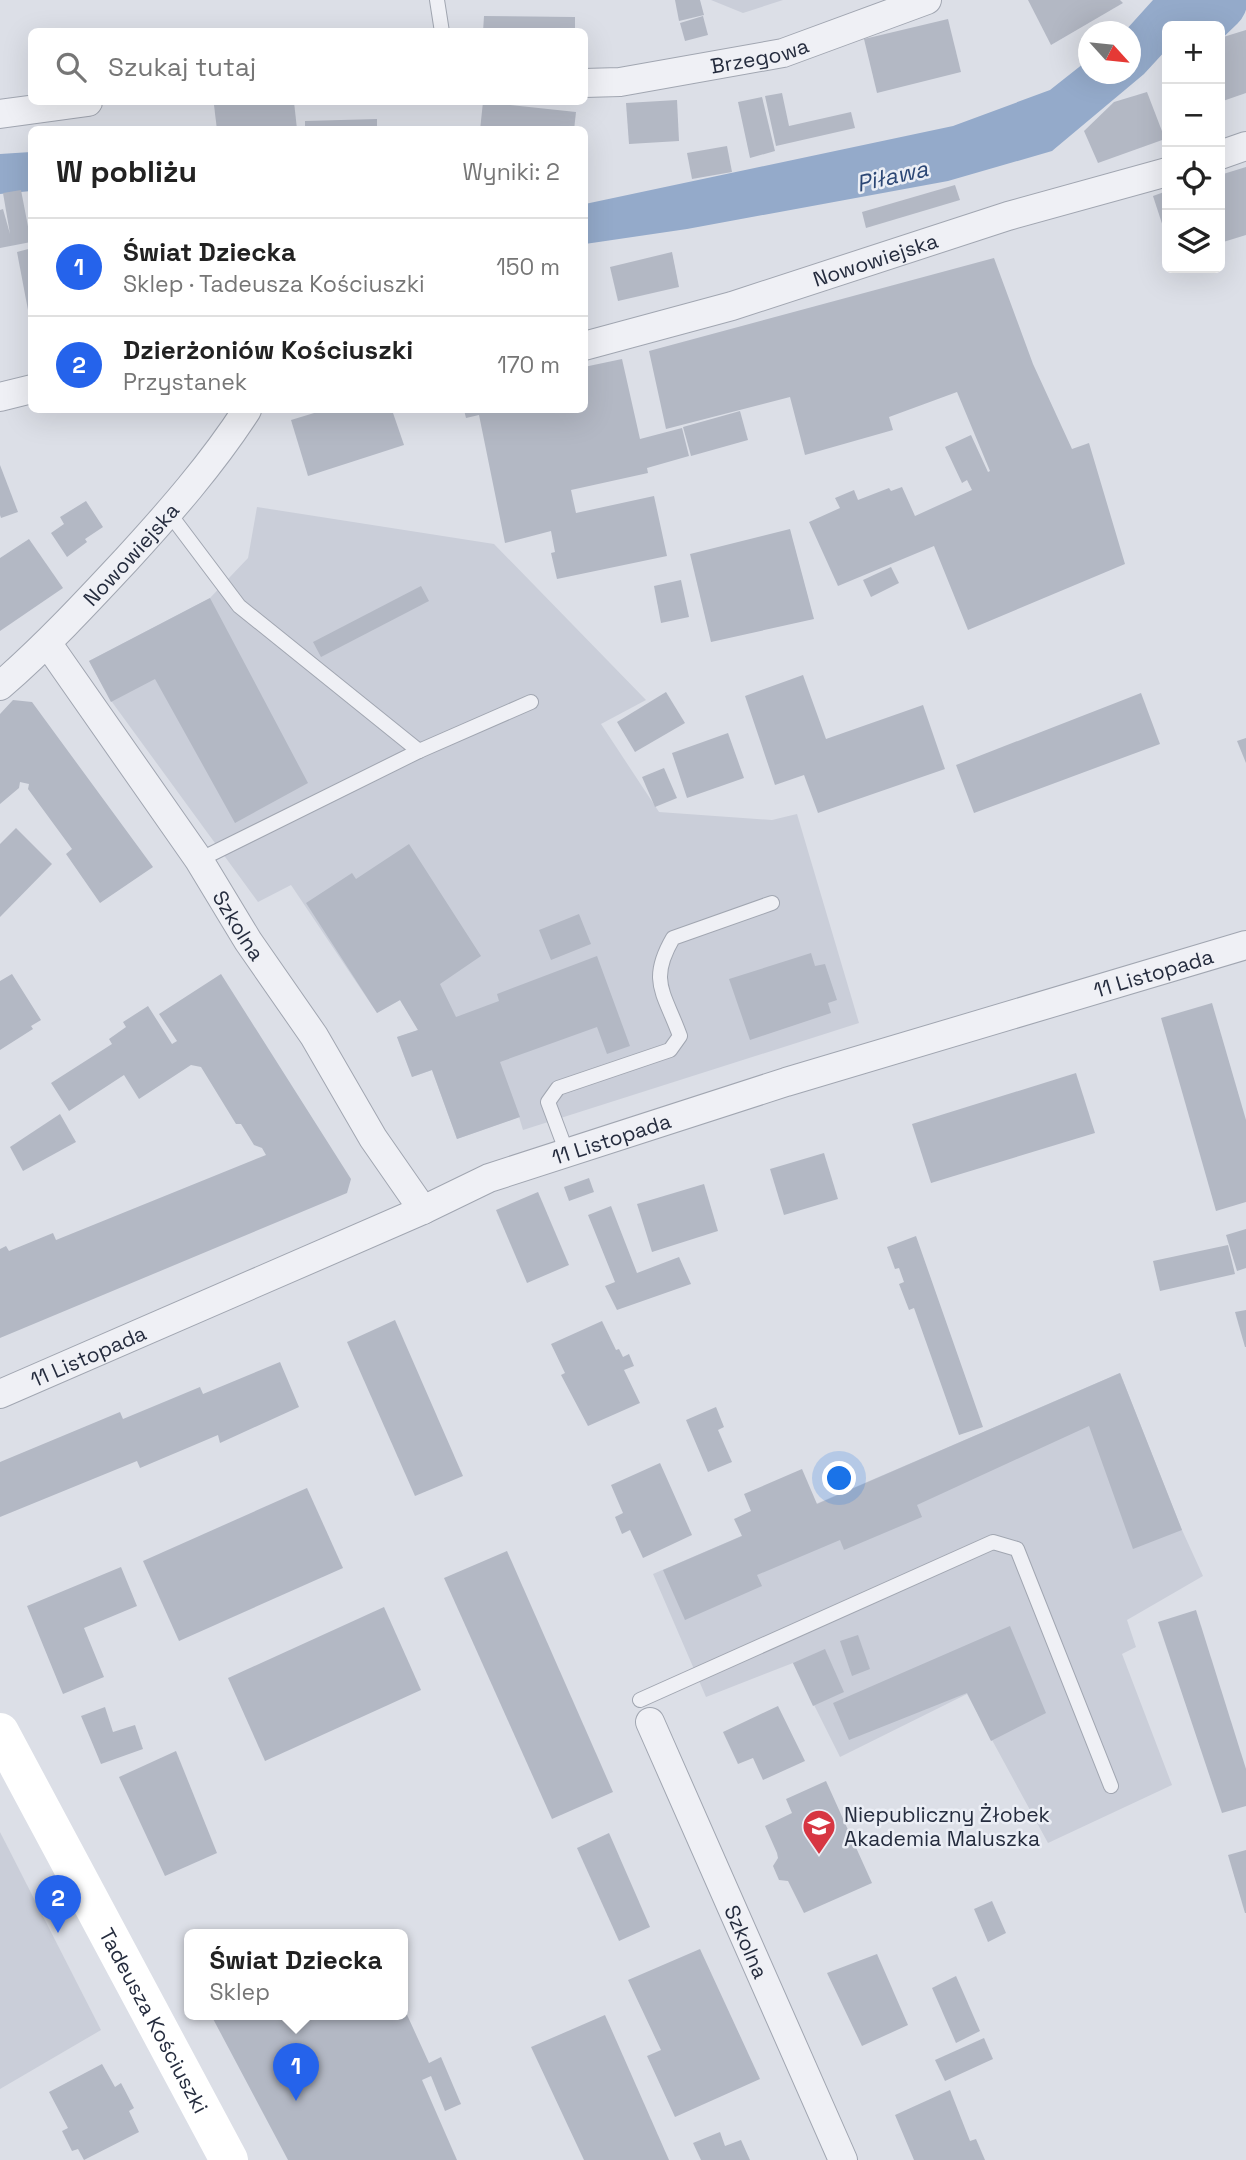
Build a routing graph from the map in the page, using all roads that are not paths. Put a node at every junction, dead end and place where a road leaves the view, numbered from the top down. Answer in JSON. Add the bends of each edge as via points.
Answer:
{"nodes":[{"id":1,"x":437,"y":0,"type":"edge"},
{"id":2,"x":927,"y":0,"type":"edge"},
{"id":3,"x":441,"y":28,"type":"edge"},
{"id":4,"x":588,"y":83,"type":"edge"},
{"id":5,"x":66,"y":105,"type":"edge"},
{"id":6,"x":0,"y":114,"type":"edge"},
{"id":7,"x":1246,"y":146,"type":"edge"},
{"id":8,"x":1225,"y":153,"type":"edge"},
{"id":9,"x":1162,"y":173,"type":"edge"},
{"id":10,"x":588,"y":345,"type":"edge"},
{"id":11,"x":28,"y":389,"type":"edge"},
{"id":12,"x":0,"y":397,"type":"edge"},
{"id":13,"x":245,"y":413,"type":"edge"},
{"id":14,"x":169,"y":513,"type":"junction"},
{"id":15,"x":48,"y":644,"type":"junction"},
{"id":16,"x":0,"y":686,"type":"edge"},
{"id":17,"x":531,"y":702,"type":"dead end"},
{"id":18,"x":419,"y":751,"type":"junction"},
{"id":19,"x":199,"y":860,"type":"junction"},
{"id":20,"x":772,"y":903,"type":"dead end"},
{"id":21,"x":1246,"y":945,"type":"edge"},
{"id":22,"x":567,"y":1153,"type":"junction"},
{"id":23,"x":423,"y":1210,"type":"junction"},
{"id":24,"x":0,"y":1394,"type":"edge"},
{"id":25,"x":645,"y":1711,"type":"joint"},
{"id":26,"x":0,"y":1732,"type":"edge"},
{"id":27,"x":1111,"y":1786,"type":"dead end"},
{"id":28,"x":229,"y":2160,"type":"edge"},
{"id":29,"x":843,"y":2160,"type":"edge"}],
"edges":[{"from":1,"to":3,"type":"lane"},
{"from":2,"to":4,"type":"street","name":"Brzegowa","via":[[783,53],[631,80]]},
{"from":5,"to":6,"type":"street"},
{"from":7,"to":8,"type":"street"},
{"from":9,"to":10,"type":"street","name":"Nowowiejska","via":[[995,220],[732,306]]},
{"from":11,"to":12,"type":"street"},
{"from":13,"to":14,"type":"street","name":"Nowowiejska"},
{"from":14,"to":15,"type":"street","name":"Nowowiejska"},
{"from":14,"to":18,"type":"lane","via":[[239,606]]},
{"from":15,"to":16,"type":"street","name":"Nowowiejska"},
{"from":15,"to":19,"type":"street","name":"Szkolna"},
{"from":17,"to":18,"type":"lane"},
{"from":18,"to":19,"type":"lane"},
{"from":19,"to":23,"type":"street","name":"Szkolna"},
{"from":20,"to":22,"type":"lane","via":[[673,937],[657,975],[680,1037],[670,1050],[558,1088],[548,1102]]},
{"from":21,"to":22,"type":"street","name":"11 Listopada","via":[[786,1082]]},
{"from":22,"to":23,"type":"street","name":"11 Listopada","via":[[489,1178]]},
{"from":23,"to":24,"type":"street","name":"11 Listopada"},
{"from":25,"to":27,"type":"lane","via":[[993,1542],[1017,1549]]},
{"from":25,"to":29,"type":"street","name":"Szkolna"},
{"from":26,"to":28,"type":"street","name":"Tadeusza Kościuszki"}]}
